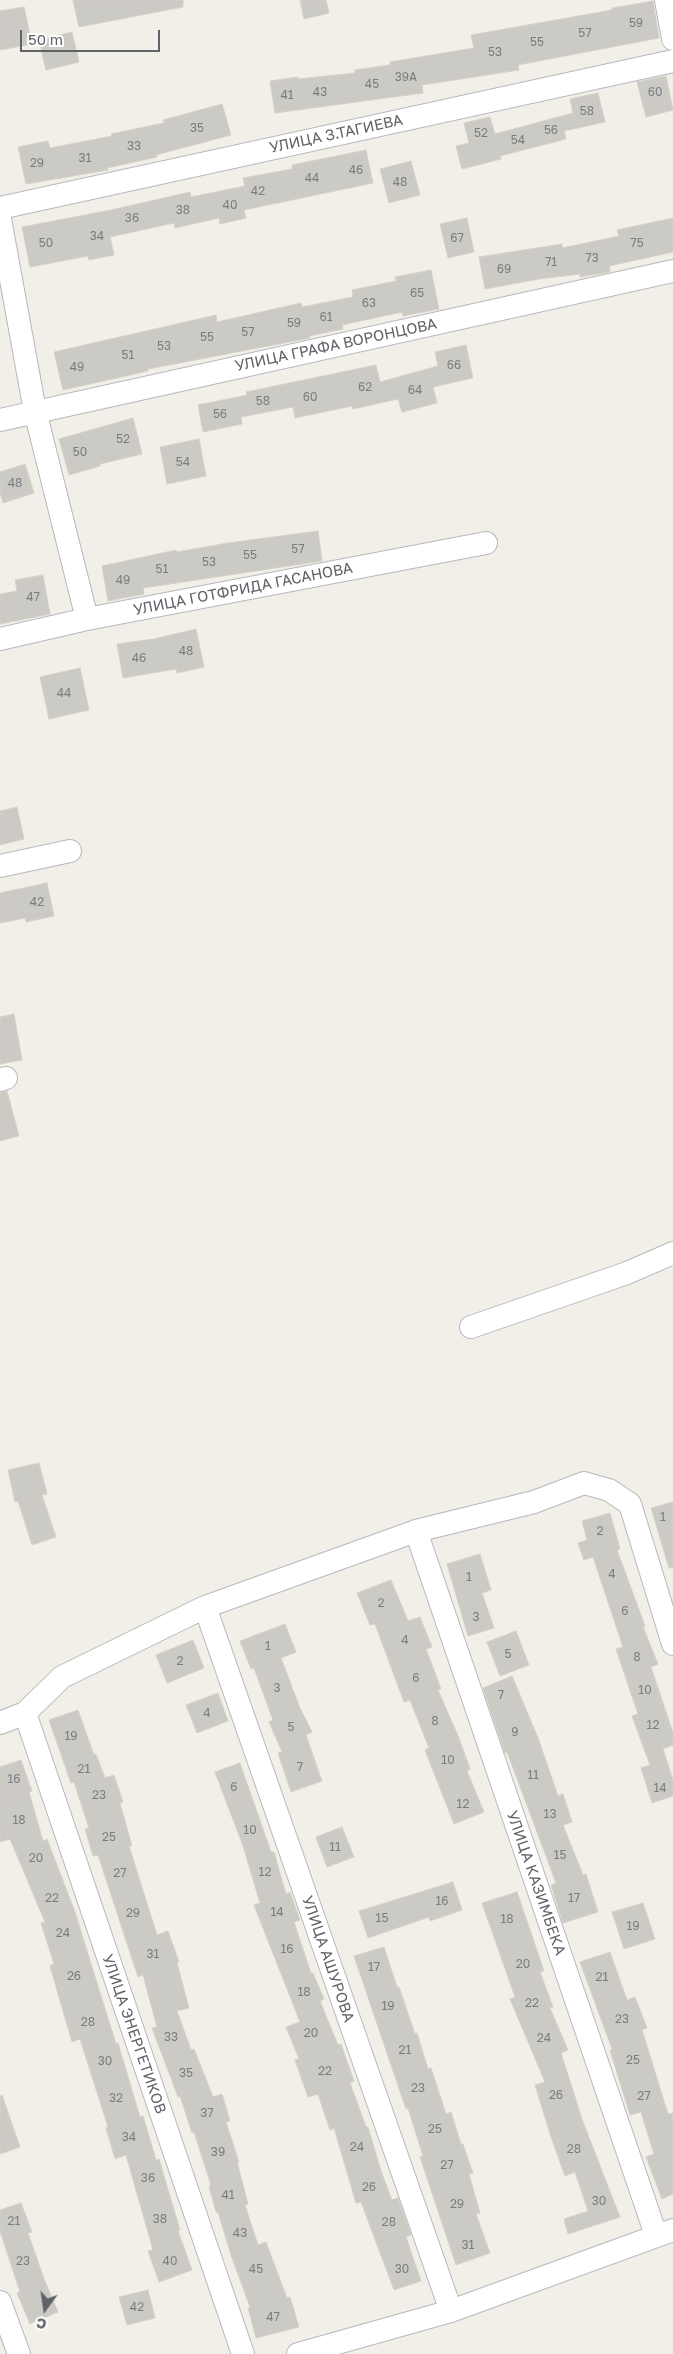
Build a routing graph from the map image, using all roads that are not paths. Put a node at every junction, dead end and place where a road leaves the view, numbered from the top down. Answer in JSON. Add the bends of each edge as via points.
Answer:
{"nodes":[{"id":1,"x":666,"y":0,"type":"edge"},
{"id":2,"x":673,"y":39,"type":"edge"},
{"id":3,"x":673,"y":61,"type":"edge"},
{"id":4,"x":0,"y":208,"type":"edge"},
{"id":5,"x":0,"y":219,"type":"edge"},
{"id":6,"x":673,"y":271,"type":"edge"},
{"id":7,"x":35,"y":411,"type":"junction"},
{"id":8,"x":0,"y":420,"type":"edge"},
{"id":9,"x":486,"y":543,"type":"dead end"},
{"id":10,"x":87,"y":619,"type":"junction"},
{"id":11,"x":0,"y":639,"type":"edge"},
{"id":12,"x":70,"y":851,"type":"dead end"},
{"id":13,"x":0,"y":866,"type":"edge"},
{"id":14,"x":673,"y":1253,"type":"edge"},
{"id":15,"x":472,"y":1327,"type":"dead end"},
{"id":16,"x":416,"y":1531,"type":"junction"},
{"id":17,"x":205,"y":1607,"type":"junction"},
{"id":18,"x":673,"y":1644,"type":"edge"},
{"id":19,"x":25,"y":1713,"type":"junction"},
{"id":20,"x":0,"y":1723,"type":"edge"},
{"id":21,"x":664,"y":2232,"type":"edge"},
{"id":22,"x":0,"y":2302,"type":"edge"},
{"id":23,"x":451,"y":2311,"type":"junction"},
{"id":24,"x":19,"y":2354,"type":"edge"},
{"id":25,"x":243,"y":2354,"type":"edge"},
{"id":26,"x":298,"y":2354,"type":"edge"}],
"edges":[{"from":1,"to":2,"type":"street"},
{"from":3,"to":4,"type":"street","name":"УЛИЦА З.ТАГИЕВА"},
{"from":5,"to":7,"type":"street"},
{"from":6,"to":7,"type":"street","name":"УЛИЦА ГРАФА ВОРОНЦОВА"},
{"from":7,"to":8,"type":"street","name":"УЛИЦА ГРАФА ВОРОНЦОВА"},
{"from":7,"to":10,"type":"street"},
{"from":9,"to":10,"type":"street","name":"УЛИЦА ГОТФРИДА ГАСАНОВА"},
{"from":10,"to":11,"type":"street","name":"УЛИЦА ГОТФРИДА ГАСАНОВА"},
{"from":12,"to":13,"type":"street"},
{"from":14,"to":15,"type":"street","via":[[627,1273]]},
{"from":16,"to":17,"type":"street"},
{"from":16,"to":18,"type":"street","via":[[534,1502],[584,1482],[609,1490],[630,1504]]},
{"from":16,"to":21,"type":"street","name":"УЛИЦА КАЗИМБЕКА"},
{"from":17,"to":19,"type":"street","via":[[62,1677]]},
{"from":17,"to":23,"type":"street","name":"УЛИЦА АШУРОВА"},
{"from":19,"to":20,"type":"street"},
{"from":19,"to":25,"type":"street","name":"УЛИЦА ЭНЕРГЕТИКОВ"},
{"from":21,"to":23,"type":"street"},
{"from":22,"to":24,"type":"street"},
{"from":23,"to":26,"type":"street"}]}
